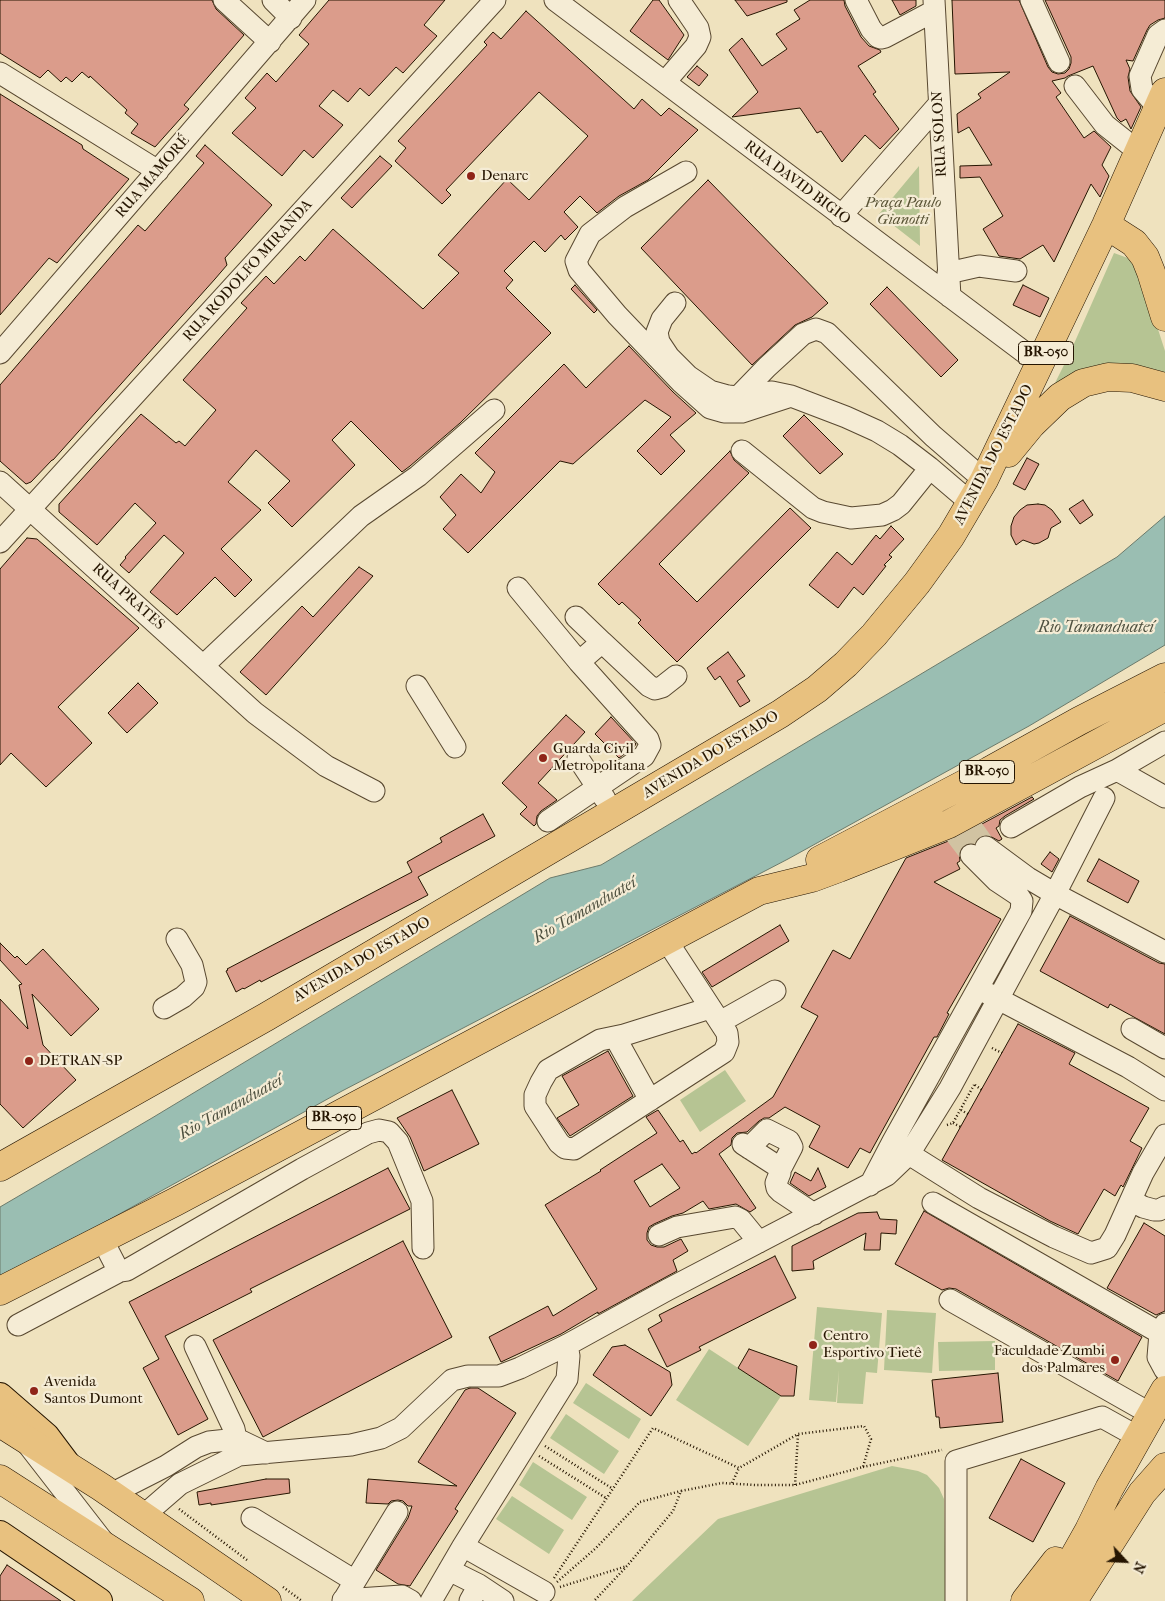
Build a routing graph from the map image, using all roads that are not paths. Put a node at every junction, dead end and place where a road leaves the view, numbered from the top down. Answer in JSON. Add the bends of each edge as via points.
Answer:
{"nodes":[{"id":1,"x":224,"y":0,"type":"edge"},
{"id":2,"x":273,"y":0,"type":"edge"},
{"id":3,"x":305,"y":0,"type":"edge"},
{"id":4,"x":495,"y":0,"type":"edge"},
{"id":5,"x":555,"y":0,"type":"edge"},
{"id":6,"x":679,"y":0,"type":"edge"},
{"id":7,"x":856,"y":0,"type":"edge"},
{"id":8,"x":1031,"y":0,"type":"edge"},
{"id":9,"x":934,"y":6,"type":"edge"},
{"id":10,"x":291,"y":18,"type":"junction"},
{"id":11,"x":1165,"y":30,"type":"edge"},
{"id":12,"x":270,"y":42,"type":"junction"},
{"id":13,"x":1058,"y":62,"type":"dead end"},
{"id":14,"x":0,"y":73,"type":"edge"},
{"id":15,"x":665,"y":82,"type":"junction"},
{"id":16,"x":1075,"y":86,"type":"dead end"},
{"id":17,"x":1161,"y":100,"type":"edge"},
{"id":18,"x":939,"y":104,"type":"junction"},
{"id":19,"x":1138,"y":152,"type":"junction"},
{"id":20,"x":158,"y":171,"type":"junction"},
{"id":21,"x":686,"y":172,"type":"dead end"},
{"id":22,"x":841,"y":216,"type":"junction"},
{"id":23,"x":1106,"y":225,"type":"junction"},
{"id":24,"x":1016,"y":271,"type":"dead end"},
{"id":25,"x":948,"y":273,"type":"junction"},
{"id":26,"x":950,"y":297,"type":"junction"},
{"id":27,"x":675,"y":303,"type":"dead end"},
{"id":28,"x":1165,"y":317,"type":"edge"},
{"id":29,"x":0,"y":353,"type":"edge"},
{"id":30,"x":1040,"y":364,"type":"junction"},
{"id":31,"x":1165,"y":387,"type":"edge"},
{"id":32,"x":791,"y":396,"type":"junction"},
{"id":33,"x":738,"y":397,"type":"junction"},
{"id":34,"x":494,"y":410,"type":"dead end"},
{"id":35,"x":742,"y":451,"type":"dead end"},
{"id":36,"x":930,"y":468,"type":"junction"},
{"id":37,"x":0,"y":482,"type":"edge"},
{"id":38,"x":978,"y":491,"type":"junction"},
{"id":39,"x":30,"y":509,"type":"junction"},
{"id":40,"x":0,"y":542,"type":"edge"},
{"id":41,"x":518,"y":588,"type":"dead end"},
{"id":42,"x":576,"y":616,"type":"dead end"},
{"id":43,"x":602,"y":642,"type":"junction"},
{"id":44,"x":579,"y":662,"type":"junction"},
{"id":45,"x":204,"y":666,"type":"junction"},
{"id":46,"x":676,"y":676,"type":"dead end"},
{"id":47,"x":1165,"y":677,"type":"edge"},
{"id":48,"x":417,"y":686,"type":"dead end"},
{"id":49,"x":1165,"y":707,"type":"edge"},
{"id":50,"x":1165,"y":742,"type":"edge"},
{"id":51,"x":455,"y":747,"type":"dead end"},
{"id":52,"x":578,"y":758,"type":"dead end"},
{"id":53,"x":1117,"y":770,"type":"junction"},
{"id":54,"x":598,"y":789,"type":"junction"},
{"id":55,"x":374,"y":791,"type":"dead end"},
{"id":56,"x":1165,"y":797,"type":"edge"},
{"id":57,"x":1104,"y":798,"type":"dead end"},
{"id":58,"x":614,"y":812,"type":"junction"},
{"id":59,"x":548,"y":821,"type":"dead end"},
{"id":60,"x":1011,"y":826,"type":"dead end"},
{"id":61,"x":759,"y":891,"type":"junction"},
{"id":62,"x":1055,"y":894,"type":"junction"},
{"id":63,"x":177,"y":939,"type":"dead end"},
{"id":64,"x":667,"y":941,"type":"junction"},
{"id":65,"x":1165,"y":952,"type":"edge"},
{"id":66,"x":979,"y":988,"type":"junction"},
{"id":67,"x":775,"y":991,"type":"dead end"},
{"id":68,"x":998,"y":1000,"type":"junction"},
{"id":69,"x":164,"y":1008,"type":"dead end"},
{"id":70,"x":715,"y":1015,"type":"junction"},
{"id":71,"x":1132,"y":1029,"type":"dead end"},
{"id":72,"x":614,"y":1037,"type":"junction"},
{"id":73,"x":1165,"y":1048,"type":"edge"},
{"id":74,"x":1165,"y":1090,"type":"edge"},
{"id":75,"x":650,"y":1100,"type":"junction"},
{"id":76,"x":1165,"y":1135,"type":"edge"},
{"id":77,"x":909,"y":1154,"type":"junction"},
{"id":78,"x":0,"y":1167,"type":"edge"},
{"id":79,"x":780,"y":1170,"type":"junction"},
{"id":80,"x":870,"y":1185,"type":"junction"},
{"id":81,"x":1131,"y":1200,"type":"junction"},
{"id":82,"x":932,"y":1203,"type":"dead end"},
{"id":83,"x":1165,"y":1207,"type":"edge"},
{"id":84,"x":814,"y":1214,"type":"junction"},
{"id":85,"x":659,"y":1235,"type":"dead end"},
{"id":86,"x":102,"y":1239,"type":"junction"},
{"id":87,"x":759,"y":1242,"type":"junction"},
{"id":88,"x":424,"y":1248,"type":"dead end"},
{"id":89,"x":120,"y":1271,"type":"junction"},
{"id":90,"x":0,"y":1291,"type":"edge"},
{"id":91,"x":950,"y":1300,"type":"dead end"},
{"id":92,"x":18,"y":1325,"type":"dead end"},
{"id":93,"x":1163,"y":1328,"type":"edge"},
{"id":94,"x":567,"y":1345,"type":"junction"},
{"id":95,"x":196,"y":1346,"type":"dead end"},
{"id":96,"x":1165,"y":1370,"type":"edge"},
{"id":97,"x":1165,"y":1390,"type":"edge"},
{"id":98,"x":0,"y":1396,"type":"edge"},
{"id":99,"x":1145,"y":1425,"type":"junction"},
{"id":100,"x":10,"y":1429,"type":"edge"},
{"id":101,"x":238,"y":1447,"type":"junction"},
{"id":102,"x":68,"y":1466,"type":"junction"},
{"id":103,"x":1165,"y":1467,"type":"edge"},
{"id":104,"x":1165,"y":1476,"type":"edge"},
{"id":105,"x":0,"y":1479,"type":"edge"},
{"id":106,"x":1109,"y":1489,"type":"junction"},
{"id":107,"x":110,"y":1494,"type":"junction"},
{"id":108,"x":397,"y":1512,"type":"dead end"},
{"id":109,"x":143,"y":1516,"type":"junction"},
{"id":110,"x":252,"y":1518,"type":"dead end"},
{"id":111,"x":0,"y":1534,"type":"edge"},
{"id":112,"x":463,"y":1546,"type":"junction"},
{"id":113,"x":110,"y":1550,"type":"junction"},
{"id":114,"x":449,"y":1570,"type":"junction"},
{"id":115,"x":273,"y":1592,"type":"edge"},
{"id":116,"x":544,"y":1592,"type":"road end"},
{"id":117,"x":475,"y":1593,"type":"edge"},
{"id":118,"x":352,"y":1596,"type":"edge"},
{"id":119,"x":99,"y":1601,"type":"edge"},
{"id":120,"x":190,"y":1601,"type":"edge"},
{"id":121,"x":411,"y":1601,"type":"edge"},
{"id":122,"x":431,"y":1601,"type":"edge"},
{"id":123,"x":503,"y":1601,"type":"edge"},
{"id":124,"x":956,"y":1601,"type":"edge"},
{"id":125,"x":1024,"y":1601,"type":"edge"},
{"id":126,"x":1049,"y":1601,"type":"edge"},
{"id":127,"x":1073,"y":1601,"type":"edge"},
{"id":128,"x":1096,"y":1601,"type":"edge"}],
"edges":[{"from":1,"to":12,"type":"street"},
{"from":2,"to":10,"type":"street"},
{"from":3,"to":10,"type":"street","name":"RUA MAMORÉ"},
{"from":4,"to":39,"type":"street","name":"RUA RODOLFO MIRANDA"},
{"from":5,"to":15,"type":"street","name":"RUA DAVID BIGIO"},
{"from":6,"to":15,"type":"street","via":[[698,28],[700,37]]},
{"from":7,"to":9,"type":"street","via":[[871,29],[882,38]]},
{"from":8,"to":13,"type":"street"},
{"from":9,"to":18,"type":"street","name":"RUA SOLON"},
{"from":10,"to":12,"type":"street","name":"RUA MAMORÉ"},
{"from":11,"to":17,"type":"street","via":[[1158,35],[1140,76],[1142,89]]},
{"from":12,"to":20,"type":"street","name":"RUA MAMORÉ"},
{"from":14,"to":20,"type":"street"},
{"from":15,"to":22,"type":"street","name":"RUA DAVID BIGIO"},
{"from":16,"to":19,"type":"street","via":[[1105,125]]},
{"from":17,"to":19,"type":"highway","name":"AVENIDA DO ESTADO","number":"BR-050"},
{"from":18,"to":22,"type":"street"},
{"from":18,"to":25,"type":"street","name":"RUA SOLON"},
{"from":19,"to":23,"type":"highway","name":"AVENIDA DO ESTADO","number":"BR-050"},
{"from":20,"to":29,"type":"street","name":"RUA MAMORÉ"},
{"from":21,"to":32,"type":"street","via":[[624,207],[590,234],[576,261],[579,270],[617,315],[710,408],[742,412]]},
{"from":22,"to":26,"type":"street","name":"RUA DAVID BIGIO"},
{"from":23,"to":28,"type":"highway","via":[[1134,244],[1145,256]]},
{"from":23,"to":30,"type":"highway","name":"AVENIDA DO ESTADO","number":"BR-050"},
{"from":24,"to":25,"type":"street","via":[[979,266]]},
{"from":25,"to":26,"type":"street","name":"RUA SOLON"},
{"from":26,"to":30,"type":"street","name":"RUA DAVID BIGIO"},
{"from":27,"to":33,"type":"street","via":[[662,319],[657,332],[669,357],[710,391]]},
{"from":30,"to":38,"type":"highway","name":"AVENIDA DO ESTADO","number":"BR-050"},
{"from":31,"to":38,"type":"highway","via":[[1132,378],[1108,377],[1083,383],[1060,397],[1031,425]]},
{"from":32,"to":33,"type":"street","via":[[772,392]]},
{"from":32,"to":36,"type":"street","via":[[877,431],[900,444]]},
{"from":33,"to":38,"type":"street","via":[[803,334],[816,329],[828,333],[933,436]]},
{"from":34,"to":45,"type":"street","via":[[418,476],[361,516]]},
{"from":35,"to":36,"type":"street","via":[[813,508],[851,518],[882,515],[893,510]]},
{"from":36,"to":38,"type":"street"},
{"from":37,"to":39,"type":"street","name":"RUA PRATES"},
{"from":38,"to":58,"type":"highway","name":"AVENIDA DO ESTADO","number":"BR-050","via":[[917,583],[846,664],[780,714]]},
{"from":39,"to":40,"type":"street","name":"RUA RODOLFO MIRANDA"},
{"from":39,"to":45,"type":"street","name":"RUA PRATES"},
{"from":41,"to":44,"type":"street"},
{"from":42,"to":43,"type":"street"},
{"from":43,"to":44,"type":"street"},
{"from":43,"to":46,"type":"street","via":[[649,686],[662,687]]},
{"from":44,"to":54,"type":"street","via":[[650,745],[644,756]]},
{"from":45,"to":55,"type":"street","name":"RUA PRATES","via":[[256,713],[326,766]]},
{"from":47,"to":61,"type":"highway","number":"BR-050"},
{"from":48,"to":51,"type":"street"},
{"from":49,"to":61,"type":"highway","via":[[960,825],[830,871]]},
{"from":50,"to":53,"type":"street"},
{"from":52,"to":54,"type":"street"},
{"from":53,"to":56,"type":"street"},
{"from":53,"to":60,"type":"street"},
{"from":54,"to":58,"type":"street"},
{"from":54,"to":59,"type":"street"},
{"from":57,"to":62,"type":"street"},
{"from":58,"to":78,"type":"highway","name":"AVENIDA DO ESTADO","number":"BR-050","via":[[258,1022]]},
{"from":61,"to":64,"type":"highway","number":"BR-050"},
{"from":62,"to":65,"type":"street"},
{"from":62,"to":66,"type":"street","via":[[983,855],[997,881],[1022,901],[1021,911]]},
{"from":62,"to":68,"type":"street"},
{"from":63,"to":69,"type":"street","via":[[192,965],[196,982],[183,997]]},
{"from":64,"to":70,"type":"street"},
{"from":64,"to":86,"type":"highway","number":"BR-050"},
{"from":66,"to":68,"type":"street"},
{"from":66,"to":80,"type":"street"},
{"from":67,"to":70,"type":"street"},
{"from":68,"to":74,"type":"street","via":[[1128,1067]]},
{"from":68,"to":77,"type":"street"},
{"from":70,"to":72,"type":"street"},
{"from":70,"to":75,"type":"street","via":[[727,1032],[724,1052]]},
{"from":71,"to":73,"type":"street"},
{"from":72,"to":75,"type":"street"},
{"from":72,"to":75,"type":"street","via":[[600,1040],[548,1070],[535,1095],[535,1106],[559,1143],[574,1149]]},
{"from":76,"to":81,"type":"street"},
{"from":77,"to":80,"type":"street","via":[[887,1176]]},
{"from":77,"to":81,"type":"street","via":[[979,1198],[1091,1253],[1107,1248]]},
{"from":79,"to":79,"type":"street","via":[[792,1147],[789,1141],[767,1130],[746,1146]]},
{"from":79,"to":84,"type":"street","via":[[777,1188]]},
{"from":80,"to":84,"type":"street"},
{"from":81,"to":83,"type":"street","via":[[1154,1210]]},
{"from":82,"to":93,"type":"street"},
{"from":84,"to":87,"type":"street"},
{"from":85,"to":87,"type":"street","via":[[677,1227],[735,1217]]},
{"from":86,"to":89,"type":"street"},
{"from":86,"to":90,"type":"highway","number":"BR-050"},
{"from":87,"to":94,"type":"street"},
{"from":88,"to":89,"type":"street","via":[[422,1201],[398,1142],[388,1132],[379,1130],[310,1164],[127,1270]]},
{"from":89,"to":92,"type":"street"},
{"from":91,"to":99,"type":"street"},
{"from":93,"to":96,"type":"street","via":[[1158,1357]]},
{"from":94,"to":101,"type":"street","via":[[499,1376],[468,1376],[452,1380],[401,1428],[380,1438],[351,1445],[266,1453]]},
{"from":94,"to":112,"type":"street","via":[[570,1356],[567,1379]]},
{"from":95,"to":101,"type":"street"},
{"from":97,"to":99,"type":"highway"},
{"from":98,"to":102,"type":"main road","via":[[46,1436]]},
{"from":99,"to":106,"type":"highway"},
{"from":99,"to":124,"type":"street","via":[[1102,1417],[956,1461]]},
{"from":100,"to":102,"type":"highway"},
{"from":100,"to":113,"type":"street"},
{"from":101,"to":107,"type":"street","via":[[209,1442]]},
{"from":101,"to":109,"type":"street","via":[[180,1484]]},
{"from":102,"to":107,"type":"highway"},
{"from":103,"to":127,"type":"highway","via":[[1142,1494]]},
{"from":104,"to":128,"type":"highway"},
{"from":105,"to":113,"type":"highway"},
{"from":106,"to":125,"type":"highway"},
{"from":106,"to":126,"type":"highway"},
{"from":107,"to":109,"type":"highway"},
{"from":108,"to":118,"type":"street"},
{"from":109,"to":115,"type":"highway"},
{"from":110,"to":118,"type":"street"},
{"from":111,"to":119,"type":"main road"},
{"from":112,"to":114,"type":"street"},
{"from":112,"to":116,"type":"street"},
{"from":113,"to":120,"type":"highway"},
{"from":114,"to":117,"type":"street"},
{"from":114,"to":122,"type":"street"},
{"from":117,"to":123,"type":"street"},
{"from":118,"to":121,"type":"street","via":[[402,1596]]}]}
